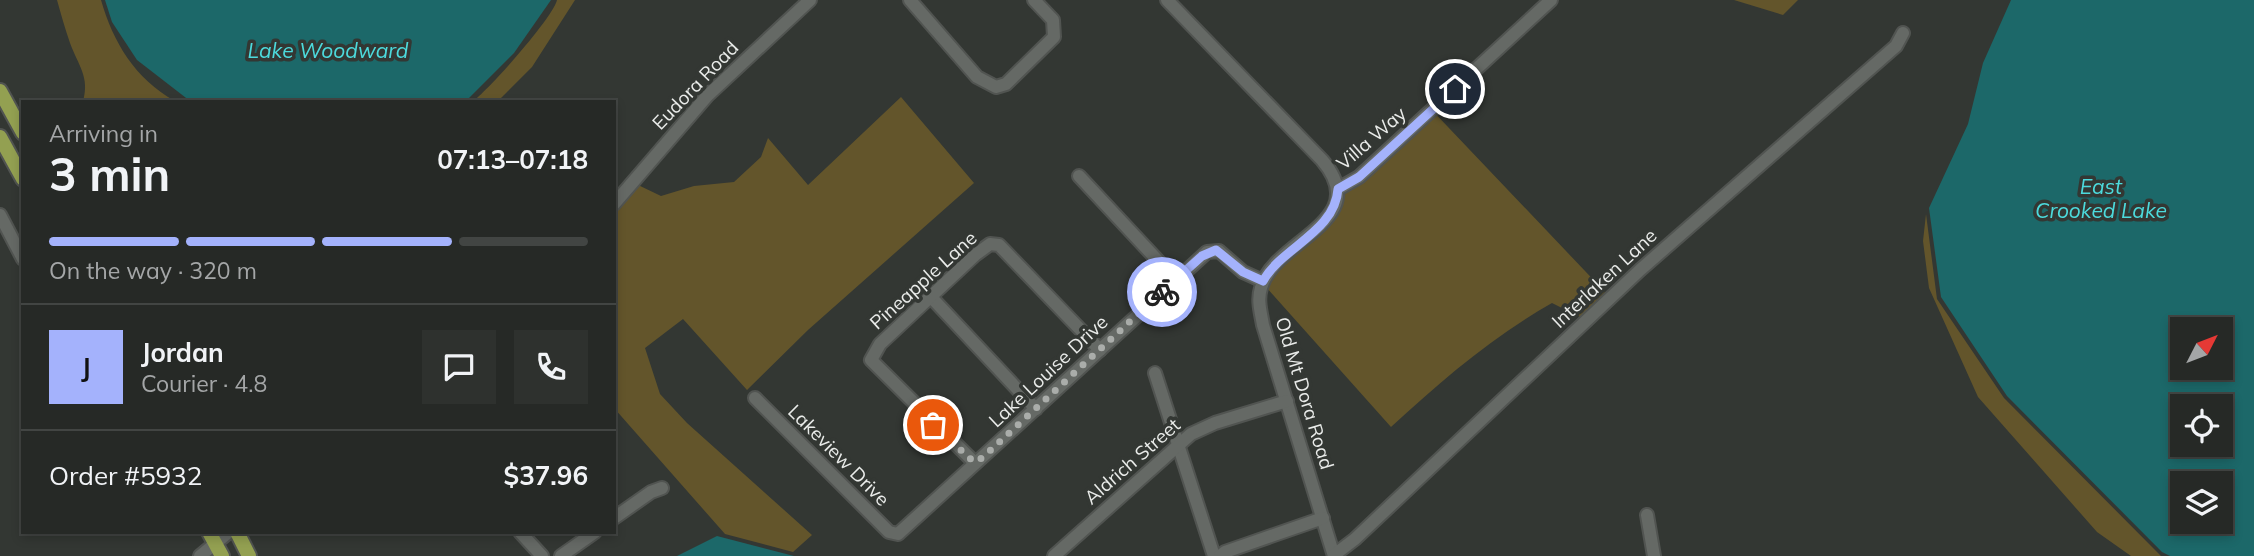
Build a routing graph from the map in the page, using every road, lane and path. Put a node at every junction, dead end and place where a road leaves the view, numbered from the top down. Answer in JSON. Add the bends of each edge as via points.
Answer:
{"nodes":[{"id":1,"x":810,"y":0,"type":"edge"},
{"id":2,"x":909,"y":0,"type":"edge"},
{"id":3,"x":1034,"y":0,"type":"edge"},
{"id":4,"x":1167,"y":0,"type":"edge"},
{"id":5,"x":1551,"y":0,"type":"edge"},
{"id":6,"x":1902,"y":33,"type":"dead end"},
{"id":7,"x":0,"y":90,"type":"edge"},
{"id":8,"x":21,"y":129,"type":"edge"},
{"id":9,"x":0,"y":137,"type":"edge"},
{"id":10,"x":21,"y":176,"type":"edge"},
{"id":11,"x":1079,"y":176,"type":"dead end"},
{"id":12,"x":1338,"y":189,"type":"junction"},
{"id":13,"x":616,"y":202,"type":"edge"},
{"id":14,"x":0,"y":215,"type":"edge"},
{"id":15,"x":21,"y":255,"type":"edge"},
{"id":16,"x":1175,"y":279,"type":"junction"},
{"id":17,"x":1263,"y":281,"type":"junction"},
{"id":18,"x":931,"y":297,"type":"junction"},
{"id":19,"x":1100,"y":350,"type":"junction"},
{"id":20,"x":1156,"y":373,"type":"dead end"},
{"id":21,"x":755,"y":398,"type":"dead end"},
{"id":22,"x":1287,"y":401,"type":"junction"},
{"id":23,"x":1036,"y":409,"type":"junction"},
{"id":24,"x":1180,"y":443,"type":"junction"},
{"id":25,"x":974,"y":462,"type":"junction"},
{"id":26,"x":662,"y":488,"type":"dead end"},
{"id":27,"x":1647,"y":515,"type":"dead end"},
{"id":28,"x":616,"y":517,"type":"edge"},
{"id":29,"x":1323,"y":518,"type":"junction"},
{"id":30,"x":238,"y":534,"type":"edge"},
{"id":31,"x":522,"y":534,"type":"edge"},
{"id":32,"x":592,"y":534,"type":"edge"},
{"id":33,"x":898,"y":534,"type":"joint"},
{"id":34,"x":215,"y":544,"type":"edge"},
{"id":35,"x":1334,"y":555,"type":"edge"},
{"id":36,"x":200,"y":556,"type":"edge"},
{"id":37,"x":250,"y":556,"type":"edge"},
{"id":38,"x":542,"y":556,"type":"edge"},
{"id":39,"x":561,"y":556,"type":"edge"},
{"id":40,"x":1054,"y":556,"type":"edge"},
{"id":41,"x":1214,"y":556,"type":"edge"},
{"id":42,"x":1220,"y":556,"type":"edge"},
{"id":43,"x":1654,"y":556,"type":"edge"}],
"edges":[{"from":1,"to":13,"type":"street","name":"Eudora Road","via":[[707,96]]},
{"from":2,"to":3,"type":"street","via":[[977,77],[996,87],[1006,84],[1054,37],[1053,20]]},
{"from":4,"to":12,"type":"street","via":[[1322,160]]},
{"from":5,"to":12,"type":"street","name":"Villa Way","via":[[1359,177]]},
{"from":6,"to":35,"type":"street","name":"Interlaken Lane","via":[[1896,46],[1651,261]]},
{"from":7,"to":8,"type":"main road"},
{"from":9,"to":10,"type":"main road"},
{"from":11,"to":16,"type":"street"},
{"from":12,"to":17,"type":"street","via":[[1330,214]]},
{"from":14,"to":15,"type":"street"},
{"from":16,"to":17,"type":"street","name":"Lake Louise Drive","via":[[1216,250]]},
{"from":16,"to":19,"type":"street","name":"Lake Louise Drive"},
{"from":17,"to":22,"type":"street","name":"Old Mt Dora Road","via":[[1259,296],[1263,325]]},
{"from":18,"to":19,"type":"street","name":"Pineapple Lane","via":[[990,244],[999,245]]},
{"from":18,"to":23,"type":"street"},
{"from":18,"to":25,"type":"street","name":"Pineapple Lane","via":[[880,344],[871,360]]},
{"from":19,"to":23,"type":"street","name":"Lake Louise Drive"},
{"from":20,"to":24,"type":"street"},
{"from":21,"to":33,"type":"street","name":"Lakeview Drive","via":[[889,532]]},
{"from":22,"to":24,"type":"street","name":"Aldrich Street","via":[[1215,423]]},
{"from":22,"to":29,"type":"street","name":"Old Mt Dora Road"},
{"from":23,"to":25,"type":"street","name":"Lake Louise Drive"},
{"from":24,"to":40,"type":"street","name":"Aldrich Street"},
{"from":24,"to":41,"type":"street"},
{"from":25,"to":33,"type":"street","name":"Lake Louise Drive"},
{"from":26,"to":28,"type":"street"},
{"from":27,"to":43,"type":"street"},
{"from":29,"to":35,"type":"street","name":"Old Mt Dora Road"},
{"from":29,"to":42,"type":"street"},
{"from":30,"to":37,"type":"main road"},
{"from":31,"to":38,"type":"street"},
{"from":32,"to":39,"type":"street"},
{"from":34,"to":36,"type":"street"}]}
